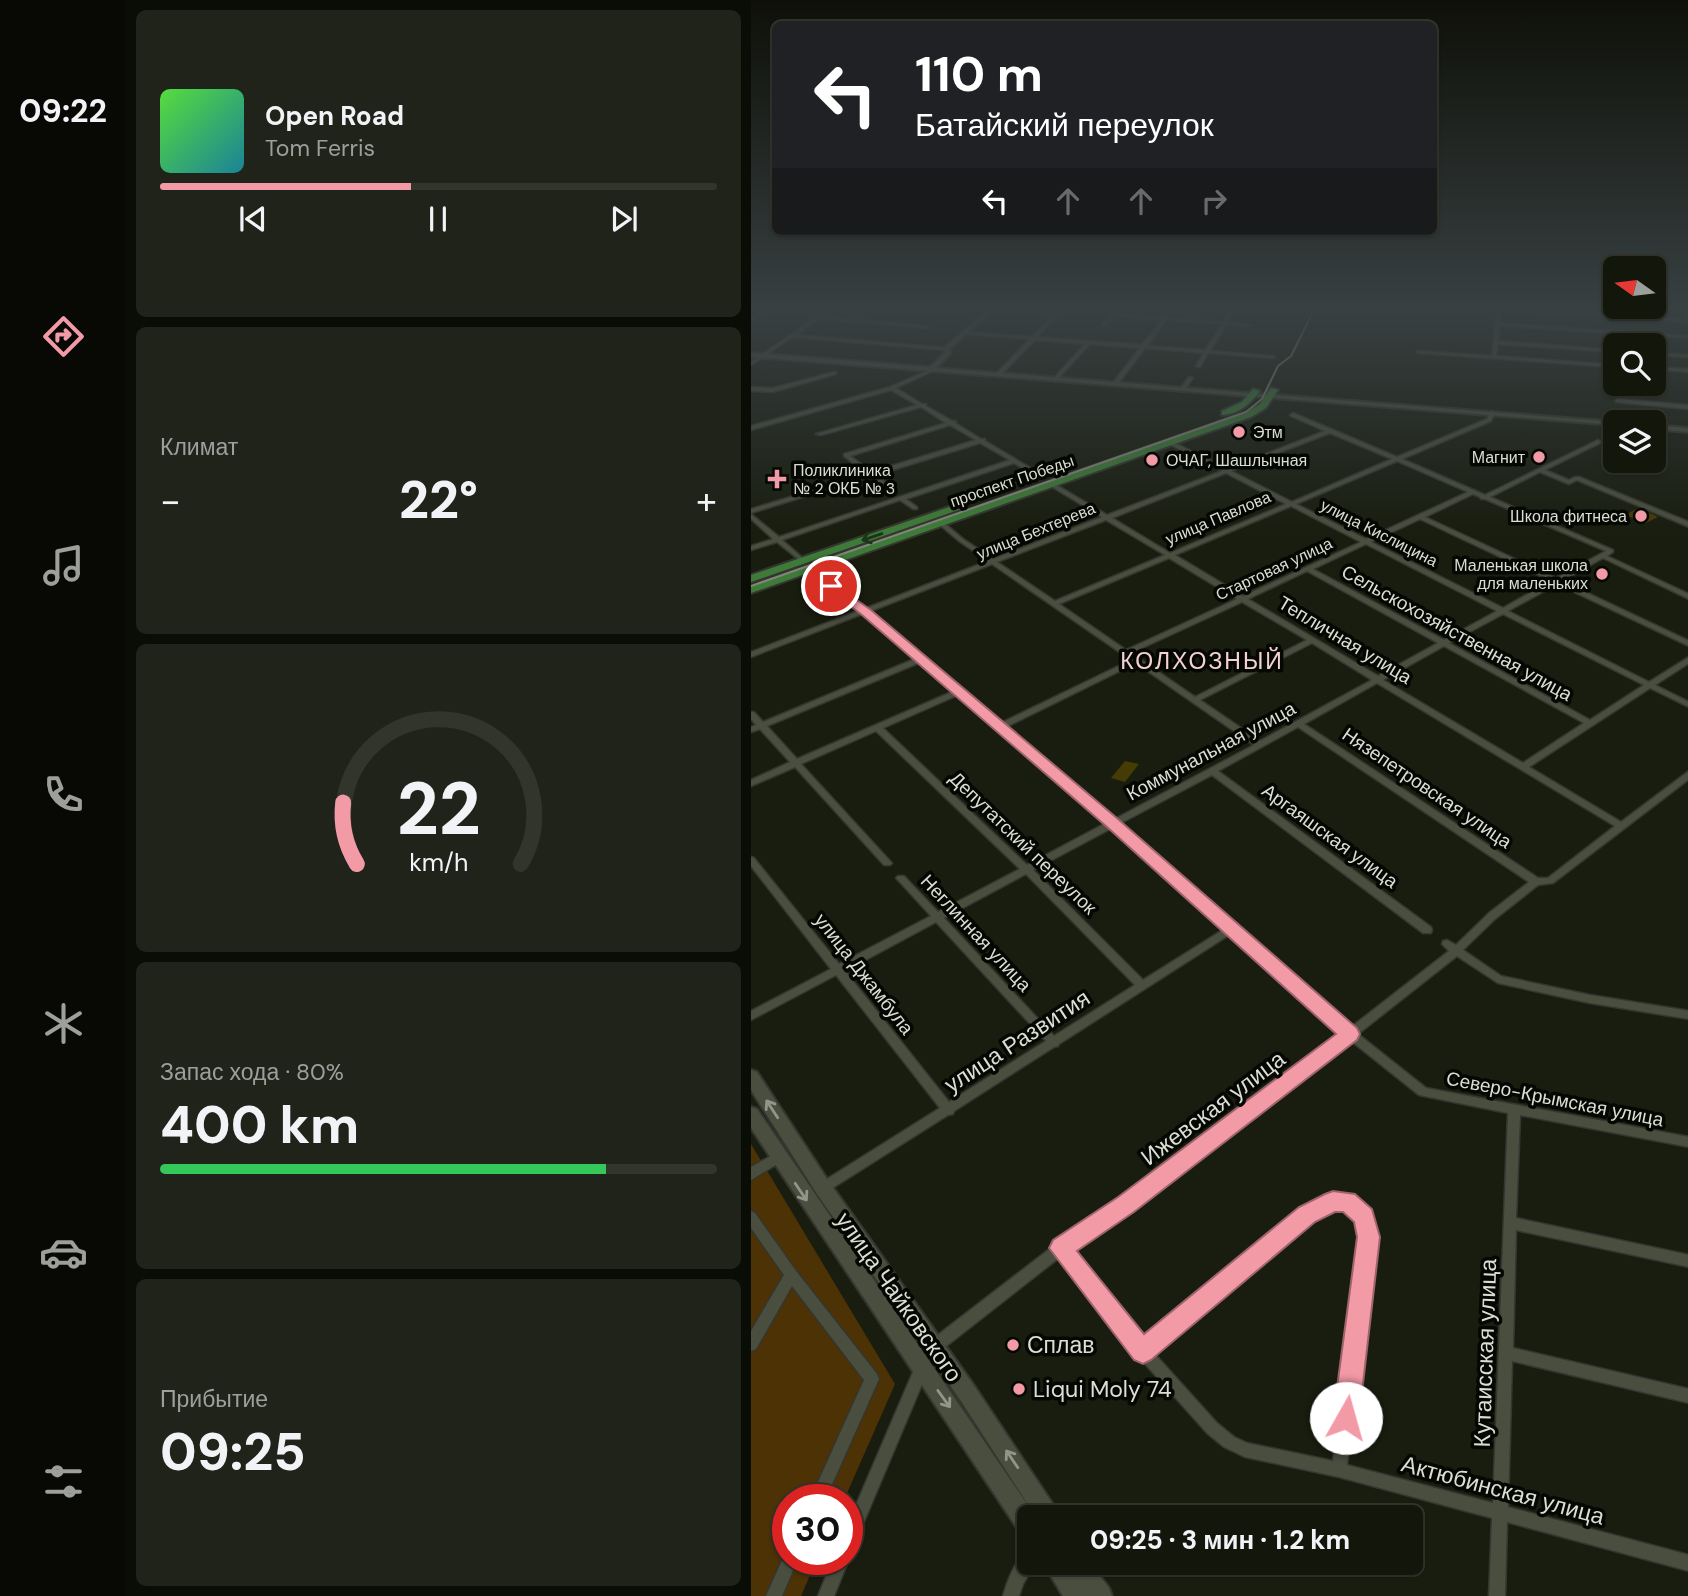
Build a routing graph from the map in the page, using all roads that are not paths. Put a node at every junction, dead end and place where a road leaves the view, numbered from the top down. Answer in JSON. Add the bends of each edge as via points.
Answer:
{"nodes":[{"id":1,"x":793,"y":384,"type":"edge"},
{"id":2,"x":900,"y":384,"type":"edge"},
{"id":3,"x":1120,"y":384,"type":"edge"},
{"id":4,"x":1186,"y":384,"type":"edge"},
{"id":5,"x":892,"y":388,"type":"junction"},
{"id":6,"x":751,"y":389,"type":"edge"},
{"id":7,"x":1182,"y":390,"type":"junction"},
{"id":8,"x":1255,"y":393,"type":"junction"},
{"id":9,"x":1273,"y":393,"type":"junction"},
{"id":10,"x":1618,"y":401,"type":"dead end"},
{"id":11,"x":924,"y":405,"type":"junction"},
{"id":12,"x":1688,"y":407,"type":"edge"},
{"id":13,"x":1492,"y":413,"type":"junction"},
{"id":14,"x":1293,"y":415,"type":"dead end"},
{"id":15,"x":954,"y":422,"type":"junction"},
{"id":16,"x":1603,"y":423,"type":"edge"},
{"id":17,"x":751,"y":428,"type":"edge"},
{"id":18,"x":1666,"y":428,"type":"edge"},
{"id":19,"x":1688,"y":430,"type":"edge"},
{"id":20,"x":1330,"y":431,"type":"junction"},
{"id":21,"x":819,"y":435,"type":"dead end"},
{"id":22,"x":983,"y":440,"type":"junction"},
{"id":23,"x":1169,"y":442,"type":"junction"},
{"id":24,"x":1598,"y":442,"type":"dead end"},
{"id":25,"x":1392,"y":459,"type":"junction"},
{"id":26,"x":1013,"y":461,"type":"junction"},
{"id":27,"x":1540,"y":470,"type":"junction"},
{"id":28,"x":1226,"y":472,"type":"junction"},
{"id":29,"x":872,"y":474,"type":"junction"},
{"id":30,"x":1042,"y":477,"type":"junction"},
{"id":31,"x":1051,"y":484,"type":"junction"},
{"id":32,"x":886,"y":485,"type":"dead end"},
{"id":33,"x":1471,"y":493,"type":"junction"},
{"id":34,"x":1483,"y":498,"type":"junction"},
{"id":35,"x":902,"y":499,"type":"junction"},
{"id":36,"x":1289,"y":503,"type":"junction"},
{"id":37,"x":915,"y":508,"type":"dead end"},
{"id":38,"x":751,"y":514,"type":"edge"},
{"id":39,"x":1421,"y":517,"type":"junction"},
{"id":40,"x":1109,"y":518,"type":"junction"},
{"id":41,"x":941,"y":523,"type":"junction"},
{"id":42,"x":1688,"y":525,"type":"edge"},
{"id":43,"x":777,"y":539,"type":"junction"},
{"id":44,"x":1363,"y":543,"type":"junction"},
{"id":45,"x":751,"y":548,"type":"edge"},
{"id":46,"x":1171,"y":554,"type":"junction"},
{"id":47,"x":1607,"y":554,"type":"junction"},
{"id":48,"x":996,"y":562,"type":"junction"},
{"id":49,"x":806,"y":565,"type":"junction"},
{"id":50,"x":1308,"y":569,"type":"junction"},
{"id":51,"x":751,"y":579,"type":"edge"},
{"id":52,"x":1555,"y":582,"type":"junction"},
{"id":53,"x":751,"y":590,"type":"edge"},
{"id":54,"x":1688,"y":597,"type":"edge"},
{"id":55,"x":1245,"y":598,"type":"junction"},
{"id":56,"x":1054,"y":604,"type":"junction"},
{"id":57,"x":1503,"y":611,"type":"junction"},
{"id":58,"x":867,"y":612,"type":"junction"},
{"id":59,"x":1313,"y":640,"type":"junction"},
{"id":60,"x":1443,"y":643,"type":"junction"},
{"id":61,"x":1688,"y":644,"type":"edge"},
{"id":62,"x":1126,"y":653,"type":"junction"},
{"id":63,"x":751,"y":655,"type":"edge"},
{"id":64,"x":922,"y":659,"type":"junction"},
{"id":65,"x":1688,"y":659,"type":"edge"},
{"id":66,"x":1137,"y":660,"type":"junction"},
{"id":67,"x":1380,"y":679,"type":"junction"},
{"id":68,"x":1650,"y":685,"type":"junction"},
{"id":69,"x":958,"y":692,"type":"junction"},
{"id":70,"x":1195,"y":700,"type":"junction"},
{"id":71,"x":1688,"y":705,"type":"edge"},
{"id":72,"x":751,"y":714,"type":"edge"},
{"id":73,"x":1590,"y":723,"type":"junction"},
{"id":74,"x":1299,"y":724,"type":"junction"},
{"id":75,"x":762,"y":726,"type":"junction"},
{"id":76,"x":998,"y":727,"type":"junction"},
{"id":77,"x":878,"y":728,"type":"junction"},
{"id":78,"x":751,"y":730,"type":"edge"},
{"id":79,"x":1260,"y":745,"type":"junction"},
{"id":80,"x":795,"y":764,"type":"junction"},
{"id":81,"x":1524,"y":766,"type":"junction"},
{"id":82,"x":1212,"y":771,"type":"junction"},
{"id":83,"x":1688,"y":774,"type":"edge"},
{"id":84,"x":751,"y":783,"type":"edge"},
{"id":85,"x":1113,"y":823,"type":"junction"},
{"id":86,"x":1622,"y":826,"type":"junction"},
{"id":87,"x":751,"y":860,"type":"edge"},
{"id":88,"x":887,"y":863,"type":"dead end"},
{"id":89,"x":1026,"y":869,"type":"junction"},
{"id":90,"x":901,"y":878,"type":"dead end"},
{"id":91,"x":1536,"y":882,"type":"junction"},
{"id":92,"x":938,"y":917,"type":"junction"},
{"id":93,"x":1233,"y":928,"type":"junction"},
{"id":94,"x":1427,"y":930,"type":"dead end"},
{"id":95,"x":1451,"y":948,"type":"junction"},
{"id":96,"x":839,"y":969,"type":"junction"},
{"id":97,"x":1141,"y":985,"type":"junction"},
{"id":98,"x":1688,"y":1015,"type":"edge"},
{"id":99,"x":751,"y":1016,"type":"edge"},
{"id":100,"x":1350,"y":1034,"type":"junction"},
{"id":101,"x":1054,"y":1043,"type":"junction"},
{"id":102,"x":751,"y":1077,"type":"edge"},
{"id":103,"x":949,"y":1110,"type":"junction"},
{"id":104,"x":1513,"y":1111,"type":"junction"},
{"id":105,"x":751,"y":1114,"type":"edge"},
{"id":106,"x":1688,"y":1142,"type":"edge"},
{"id":107,"x":778,"y":1157,"type":"junction"},
{"id":108,"x":751,"y":1174,"type":"edge"},
{"id":109,"x":823,"y":1188,"type":"junction"},
{"id":110,"x":751,"y":1217,"type":"edge"},
{"id":111,"x":1511,"y":1223,"type":"junction"},
{"id":112,"x":1061,"y":1248,"type":"junction"},
{"id":113,"x":1688,"y":1261,"type":"edge"},
{"id":114,"x":791,"y":1275,"type":"junction"},
{"id":115,"x":751,"y":1343,"type":"edge"},
{"id":116,"x":934,"y":1347,"type":"junction"},
{"id":117,"x":1143,"y":1351,"type":"junction"},
{"id":118,"x":1506,"y":1353,"type":"junction"},
{"id":119,"x":922,"y":1368,"type":"junction"},
{"id":120,"x":1688,"y":1396,"type":"edge"},
{"id":121,"x":1339,"y":1470,"type":"junction"},
{"id":122,"x":824,"y":1484,"type":"edge"},
{"id":123,"x":1041,"y":1505,"type":"edge"},
{"id":124,"x":863,"y":1507,"type":"edge"},
{"id":125,"x":1017,"y":1508,"type":"edge"},
{"id":126,"x":1501,"y":1513,"type":"junction"},
{"id":127,"x":1688,"y":1563,"type":"edge"},
{"id":128,"x":783,"y":1575,"type":"edge"},
{"id":129,"x":835,"y":1575,"type":"edge"},
{"id":130,"x":1019,"y":1575,"type":"edge"},
{"id":131,"x":1062,"y":1575,"type":"edge"},
{"id":132,"x":1086,"y":1575,"type":"edge"},
{"id":133,"x":774,"y":1596,"type":"edge"},
{"id":134,"x":826,"y":1596,"type":"edge"},
{"id":135,"x":1011,"y":1596,"type":"edge"},
{"id":136,"x":1076,"y":1596,"type":"edge"},
{"id":137,"x":1101,"y":1596,"type":"edge"},
{"id":138,"x":1497,"y":1596,"type":"edge"}],
"edges":[{"from":1,"to":6,"type":"street"},
{"from":2,"to":5,"type":"street"},
{"from":3,"to":7,"type":"street"},
{"from":4,"to":7,"type":"street"},
{"from":5,"to":11,"type":"street"},
{"from":5,"to":17,"type":"street"},
{"from":7,"to":8,"type":"street"},
{"from":8,"to":9,"type":"street"},
{"from":8,"to":30,"type":"main road","name":"проспект Победы","via":[[1237,409]]},
{"from":9,"to":13,"type":"street"},
{"from":9,"to":23,"type":"main road","name":"проспект Победы","via":[[1255,411]]},
{"from":10,"to":12,"type":"street"},
{"from":11,"to":15,"type":"street"},
{"from":11,"to":21,"type":"street"},
{"from":13,"to":16,"type":"street"},
{"from":13,"to":25,"type":"street","name":"улица Павлова","via":[[1489,420]]},
{"from":14,"to":20,"type":"street"},
{"from":15,"to":22,"type":"street"},
{"from":15,"to":29,"type":"street","via":[[846,455]]},
{"from":18,"to":19,"type":"street"},
{"from":20,"to":25,"type":"street"},
{"from":20,"to":28,"type":"street","name":"улица Бехтерева"},
{"from":22,"to":26,"type":"street"},
{"from":22,"to":29,"type":"street"},
{"from":23,"to":28,"type":"street","name":"улица Кислицина"},
{"from":23,"to":31,"type":"main road","name":"проспект Победы"},
{"from":24,"to":27,"type":"street"},
{"from":25,"to":33,"type":"street"},
{"from":25,"to":36,"type":"street","name":"улица Павлова"},
{"from":26,"to":30,"type":"street"},
{"from":26,"to":35,"type":"street"},
{"from":27,"to":34,"type":"street"},
{"from":27,"to":42,"type":"street","via":[[1569,482],[1577,478]]},
{"from":28,"to":36,"type":"street","name":"улица Кислицина"},
{"from":28,"to":40,"type":"street","name":"улица Бехтерева"},
{"from":29,"to":32,"type":"street"},
{"from":29,"to":38,"type":"street"},
{"from":30,"to":49,"type":"main road","name":"проспект Победы","one_way":true},
{"from":31,"to":40,"type":"street","name":"Тепличная улица"},
{"from":31,"to":41,"type":"main road","name":"проспект Победы"},
{"from":33,"to":34,"type":"street"},
{"from":33,"to":39,"type":"street","name":"Стартовая улица"},
{"from":34,"to":47,"type":"street"},
{"from":35,"to":37,"type":"street"},
{"from":35,"to":43,"type":"street"},
{"from":36,"to":44,"type":"street","name":"улица Кислицина"},
{"from":36,"to":46,"type":"street","name":"улица Павлова"},
{"from":38,"to":43,"type":"street","name":"Северо-Крымская улица"},
{"from":39,"to":44,"type":"street","name":"Стартовая улица"},
{"from":39,"to":52,"type":"street"},
{"from":40,"to":46,"type":"street","name":"Тепличная улица"},
{"from":40,"to":48,"type":"street","name":"улица Бехтерева"},
{"from":41,"to":48,"type":"street"},
{"from":41,"to":49,"type":"main road","name":"проспект Победы"},
{"from":43,"to":45,"type":"street"},
{"from":43,"to":49,"type":"street","name":"Северо-Крымская улица"},
{"from":44,"to":50,"type":"street","name":"Стартовая улица"},
{"from":44,"to":57,"type":"street","name":"улица Кислицина"},
{"from":46,"to":55,"type":"street","name":"Тепличная улица"},
{"from":46,"to":56,"type":"street","name":"улица Павлова"},
{"from":47,"to":52,"type":"street","name":"Коммунальная улица"},
{"from":47,"to":54,"type":"street"},
{"from":48,"to":56,"type":"street"},
{"from":48,"to":58,"type":"street","name":"улица Бехтерева"},
{"from":49,"to":51,"type":"main road","name":"проспект Победы"},
{"from":49,"to":53,"type":"main road","name":"проспект Победы"},
{"from":49,"to":58,"type":"street","name":"Северо-Крымская улица"},
{"from":50,"to":55,"type":"street","name":"Стартовая улица"},
{"from":50,"to":60,"type":"street","name":"Сельскохозяйственная улица"},
{"from":52,"to":57,"type":"street","name":"Коммунальная улица"},
{"from":52,"to":61,"type":"street"},
{"from":55,"to":59,"type":"street","name":"Тепличная улица"},
{"from":55,"to":62,"type":"street","name":"Стартовая улица"},
{"from":56,"to":62,"type":"street"},
{"from":57,"to":60,"type":"street","name":"Коммунальная улица"},
{"from":57,"to":68,"type":"street","name":"улица Кислицина"},
{"from":58,"to":63,"type":"street","name":"улица Бехтерева"},
{"from":58,"to":64,"type":"street","name":"Северо-Крымская улица"},
{"from":59,"to":67,"type":"street","name":"Тепличная улица"},
{"from":59,"to":70,"type":"street"},
{"from":60,"to":67,"type":"street","name":"Коммунальная улица"},
{"from":60,"to":73,"type":"street","name":"Сельскохозяйственная улица"},
{"from":62,"to":66,"type":"street"},
{"from":64,"to":69,"type":"street","name":"Северо-Крымская улица"},
{"from":64,"to":75,"type":"street"},
{"from":65,"to":68,"type":"street"},
{"from":66,"to":70,"type":"street"},
{"from":66,"to":76,"type":"street"},
{"from":67,"to":74,"type":"street","name":"Коммунальная улица"},
{"from":67,"to":81,"type":"street","name":"Тепличная улица"},
{"from":68,"to":71,"type":"street","name":"улица Кислицина"},
{"from":68,"to":73,"type":"street"},
{"from":69,"to":76,"type":"street","name":"Северо-Крымская улица"},
{"from":69,"to":77,"type":"street"},
{"from":70,"to":79,"type":"street"},
{"from":72,"to":75,"type":"street"},
{"from":73,"to":81,"type":"street"},
{"from":74,"to":79,"type":"street","name":"Коммунальная улица"},
{"from":74,"to":91,"type":"street","name":"Нязепетровская улица"},
{"from":75,"to":78,"type":"street"},
{"from":75,"to":80,"type":"street"},
{"from":76,"to":85,"type":"street","name":"Северо-Крымская улица"},
{"from":77,"to":80,"type":"street"},
{"from":77,"to":89,"type":"street","name":"Депутатский переулок"},
{"from":79,"to":82,"type":"street","name":"Коммунальная улица"},
{"from":80,"to":84,"type":"street"},
{"from":80,"to":88,"type":"street"},
{"from":81,"to":86,"type":"street","name":"Тепличная улица"},
{"from":82,"to":85,"type":"street","name":"Коммунальная улица"},
{"from":82,"to":94,"type":"street","name":"Аргаяшская улица"},
{"from":83,"to":86,"type":"street","name":"Ижевская улица"},
{"from":85,"to":89,"type":"street","name":"Коммунальная улица"},
{"from":85,"to":93,"type":"street","name":"Северо-Крымская улица"},
{"from":86,"to":91,"type":"street","name":"Ижевская улица","via":[[1550,881]]},
{"from":87,"to":96,"type":"street","name":"улица Джамбула"},
{"from":89,"to":92,"type":"street","name":"Коммунальная улица"},
{"from":89,"to":97,"type":"street","name":"Депутатский переулок"},
{"from":90,"to":92,"type":"street","name":"Неглинная улица"},
{"from":91,"to":95,"type":"street","name":"Ижевская улица"},
{"from":92,"to":96,"type":"street","name":"Коммунальная улица"},
{"from":92,"to":101,"type":"street","name":"Неглинная улица"},
{"from":93,"to":97,"type":"street","name":"улица Развития"},
{"from":93,"to":100,"type":"street","name":"Северо-Крымская улица"},
{"from":95,"to":98,"type":"street","via":[[1498,979]]},
{"from":95,"to":100,"type":"street","name":"Ижевская улица"},
{"from":96,"to":99,"type":"street","name":"Коммунальная улица"},
{"from":96,"to":103,"type":"street","name":"улица Джамбула"},
{"from":97,"to":101,"type":"street","name":"улица Развития"},
{"from":100,"to":104,"type":"street","name":"Северо-Крымская улица","via":[[1423,1092]]},
{"from":100,"to":112,"type":"street","name":"Ижевская улица","via":[[1126,1205]]},
{"from":101,"to":103,"type":"street","name":"улица Развития"},
{"from":109,"to":102,"type":"main road","name":"улица Чайковского","one_way":true},
{"from":103,"to":109,"type":"street","name":"улица Развития"},
{"from":104,"to":106,"type":"street","name":"Северо-Крымская улица"},
{"from":104,"to":111,"type":"street","name":"Кутаисская улица"},
{"from":105,"to":107,"type":"main road","name":"улица Чайковского"},
{"from":107,"to":108,"type":"street"},
{"from":107,"to":119,"type":"main road","name":"улица Чайковского","one_way":true},
{"from":109,"to":116,"type":"main road","name":"улица Чайковского"},
{"from":110,"to":114,"type":"street"},
{"from":111,"to":113,"type":"street"},
{"from":111,"to":118,"type":"street","name":"Кутаисская улица"},
{"from":112,"to":116,"type":"street","name":"Ижевская улица"},
{"from":112,"to":117,"type":"street","name":"Актюбинская улица"},
{"from":114,"to":115,"type":"street"},
{"from":114,"to":122,"type":"street","via":[[872,1379]]},
{"from":116,"to":119,"type":"main road","name":"Ижевская улица"},
{"from":123,"to":116,"type":"main road","name":"улица Чайковского","one_way":true},
{"from":117,"to":121,"type":"street","name":"Актюбинская улица","via":[[1229,1442],[1246,1450]]},
{"from":117,"to":121,"type":"street","via":[[1307,1214],[1333,1202],[1347,1202],[1364,1217],[1368,1237]]},
{"from":118,"to":120,"type":"street"},
{"from":118,"to":126,"type":"street","name":"Кутаисская улица"},
{"from":119,"to":124,"type":"street","name":"Ижевская улица"},
{"from":119,"to":125,"type":"main road","name":"улица Чайковского","one_way":true},
{"from":121,"to":126,"type":"street","name":"Актюбинская улица"},
{"from":126,"to":127,"type":"street","name":"Актюбинская улица"},
{"from":126,"to":138,"type":"street","name":"Кутаисская улица"},
{"from":128,"to":133,"type":"street"},
{"from":129,"to":134,"type":"street"},
{"from":130,"to":135,"type":"street"},
{"from":131,"to":136,"type":"main road"},
{"from":132,"to":137,"type":"main road"}]}
